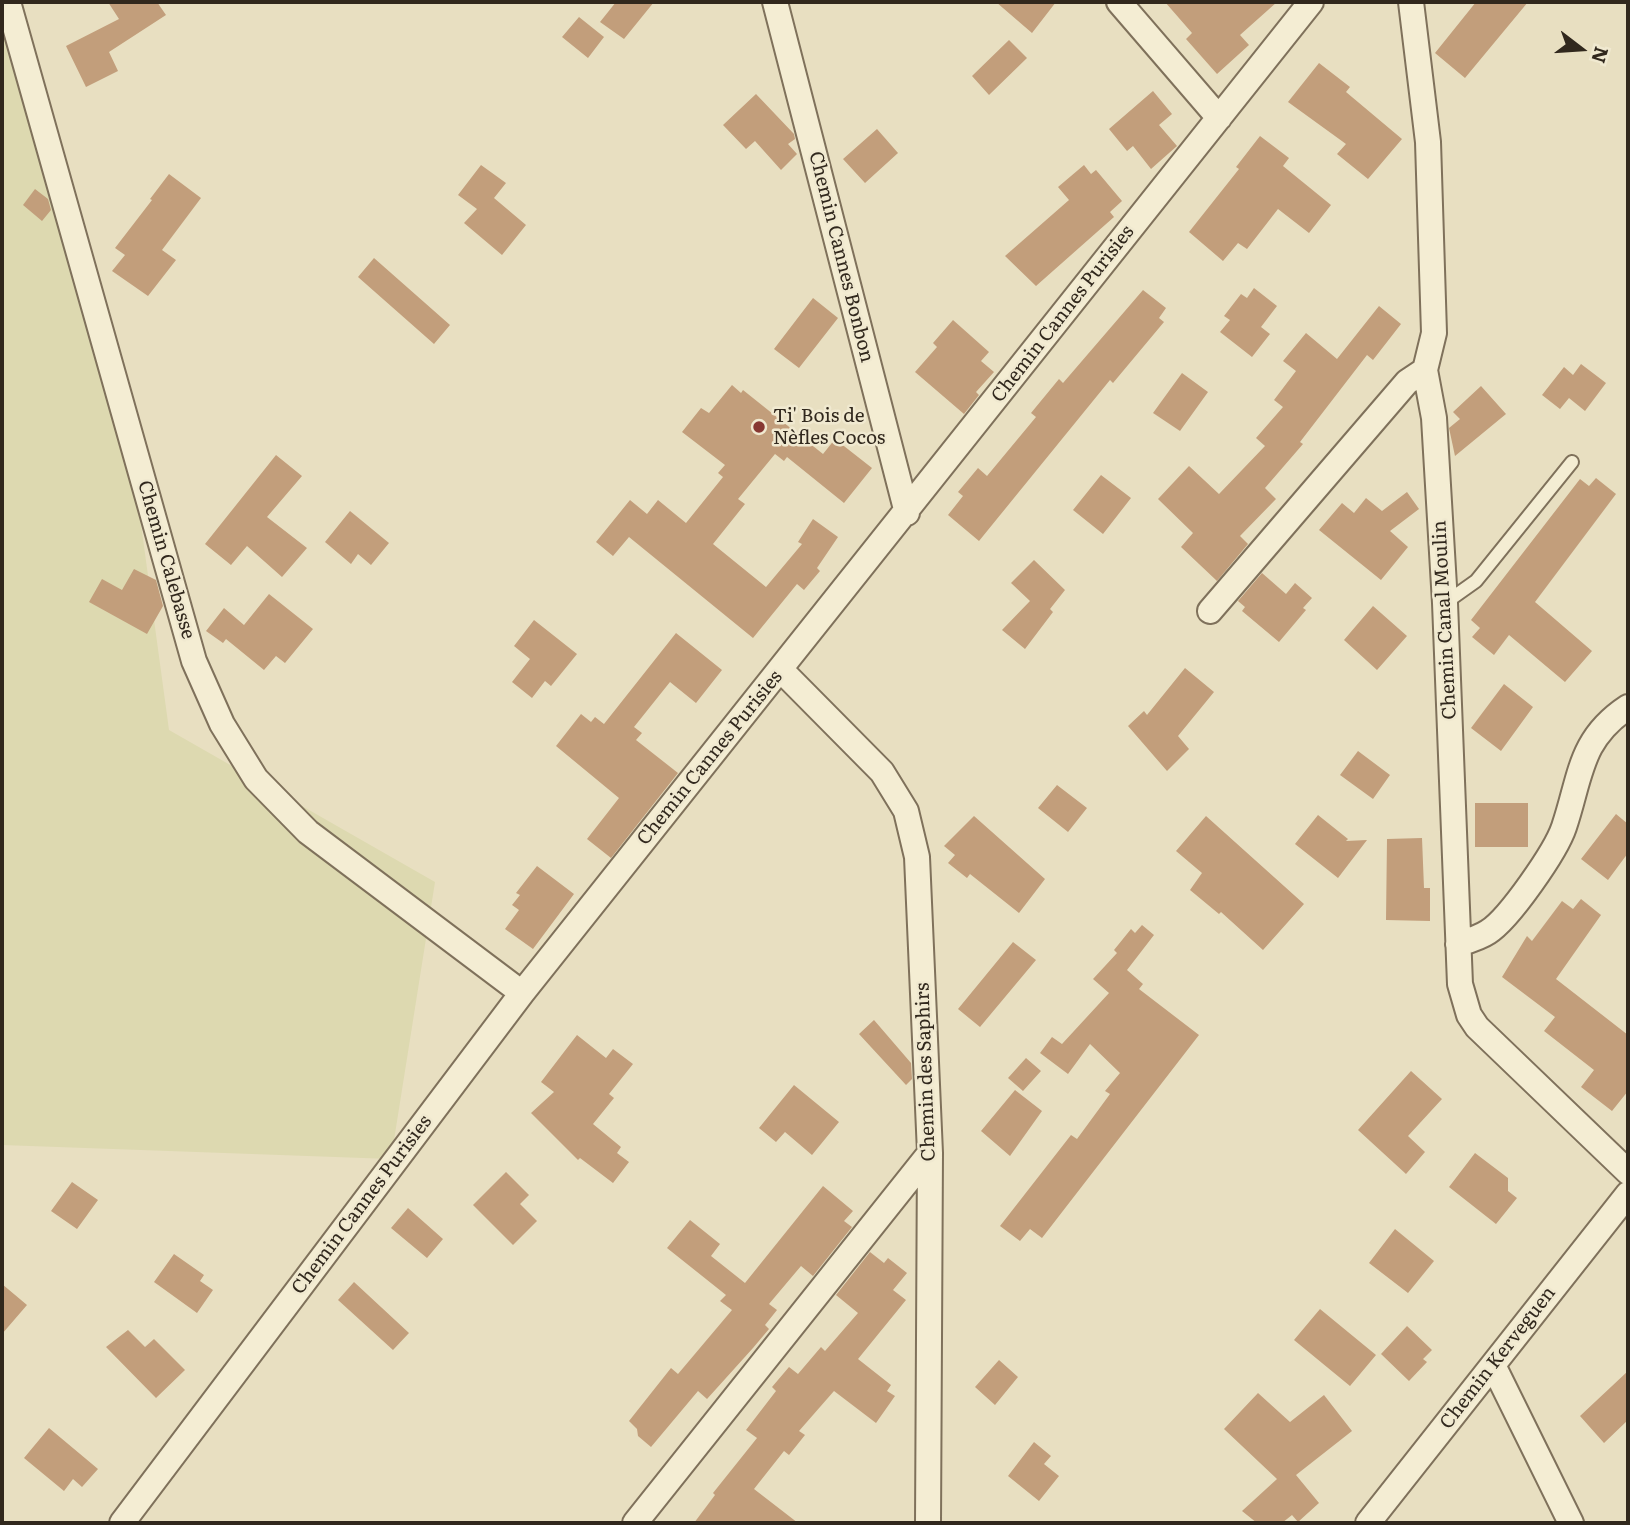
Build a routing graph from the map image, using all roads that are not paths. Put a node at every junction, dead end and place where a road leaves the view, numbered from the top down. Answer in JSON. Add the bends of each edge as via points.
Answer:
{"nodes":[{"id":1,"x":8,"y":2,"type":"edge"},
{"id":2,"x":775,"y":2,"type":"edge"},
{"id":3,"x":1119,"y":2,"type":"edge"},
{"id":4,"x":1311,"y":2,"type":"edge"},
{"id":5,"x":1411,"y":2,"type":"edge"},
{"id":6,"x":1219,"y":118,"type":"junction"},
{"id":7,"x":1425,"y":370,"type":"junction"},
{"id":8,"x":1572,"y":462,"type":"dead end"},
{"id":9,"x":906,"y":513,"type":"junction"},
{"id":10,"x":1445,"y":603,"type":"junction"},
{"id":11,"x":1210,"y":611,"type":"dead end"},
{"id":12,"x":781,"y":670,"type":"junction"},
{"id":13,"x":1628,"y":707,"type":"edge"},
{"id":14,"x":1458,"y":944,"type":"junction"},
{"id":15,"x":523,"y":993,"type":"junction"},
{"id":16,"x":930,"y":1153,"type":"junction"},
{"id":17,"x":1628,"y":1172,"type":"edge"},
{"id":18,"x":1628,"y":1194,"type":"edge"},
{"id":19,"x":1493,"y":1365,"type":"junction"},
{"id":20,"x":122,"y":1523,"type":"edge"},
{"id":21,"x":635,"y":1523,"type":"edge"},
{"id":22,"x":928,"y":1523,"type":"edge"},
{"id":23,"x":1368,"y":1523,"type":"edge"},
{"id":24,"x":1571,"y":1523,"type":"edge"}],
"edges":[{"from":1,"to":15,"type":"street","name":"Chemin Calebasse","via":[[194,661],[222,724],[256,779],[307,832]]},
{"from":2,"to":9,"type":"street","name":"Chemin Cannes Bonbon"},
{"from":3,"to":6,"type":"street"},
{"from":4,"to":6,"type":"street","name":"Chemin Cannes Purisies"},
{"from":5,"to":7,"type":"street","name":"Chemin Canal Moulin","via":[[1429,155],[1434,333]]},
{"from":6,"to":9,"type":"street","name":"Chemin Cannes Purisies"},
{"from":7,"to":10,"type":"street","name":"Chemin Canal Moulin","via":[[1434,418]]},
{"from":7,"to":11,"type":"street","via":[[1406,382]]},
{"from":8,"to":10,"type":"lane","via":[[1476,581]]},
{"from":9,"to":12,"type":"street","name":"Chemin Cannes Purisies"},
{"from":10,"to":14,"type":"street","name":"Chemin Canal Moulin"},
{"from":12,"to":15,"type":"street","name":"Chemin Cannes Purisies"},
{"from":12,"to":16,"type":"street","name":"Chemin des Saphirs","via":[[882,772],[906,811],[917,857]]},
{"from":13,"to":14,"type":"street","via":[[1597,734],[1584,756],[1553,852],[1490,931]]},
{"from":14,"to":17,"type":"street","name":"Chemin Canal Moulin","via":[[1460,984],[1477,1027]]},
{"from":15,"to":20,"type":"street","name":"Chemin Cannes Purisies"},
{"from":16,"to":21,"type":"street"},
{"from":16,"to":22,"type":"street","name":"Chemin des Saphirs"},
{"from":18,"to":19,"type":"street","name":"Chemin Kerveguen"},
{"from":19,"to":23,"type":"street","name":"Chemin Kerveguen"},
{"from":19,"to":24,"type":"street"}]}
